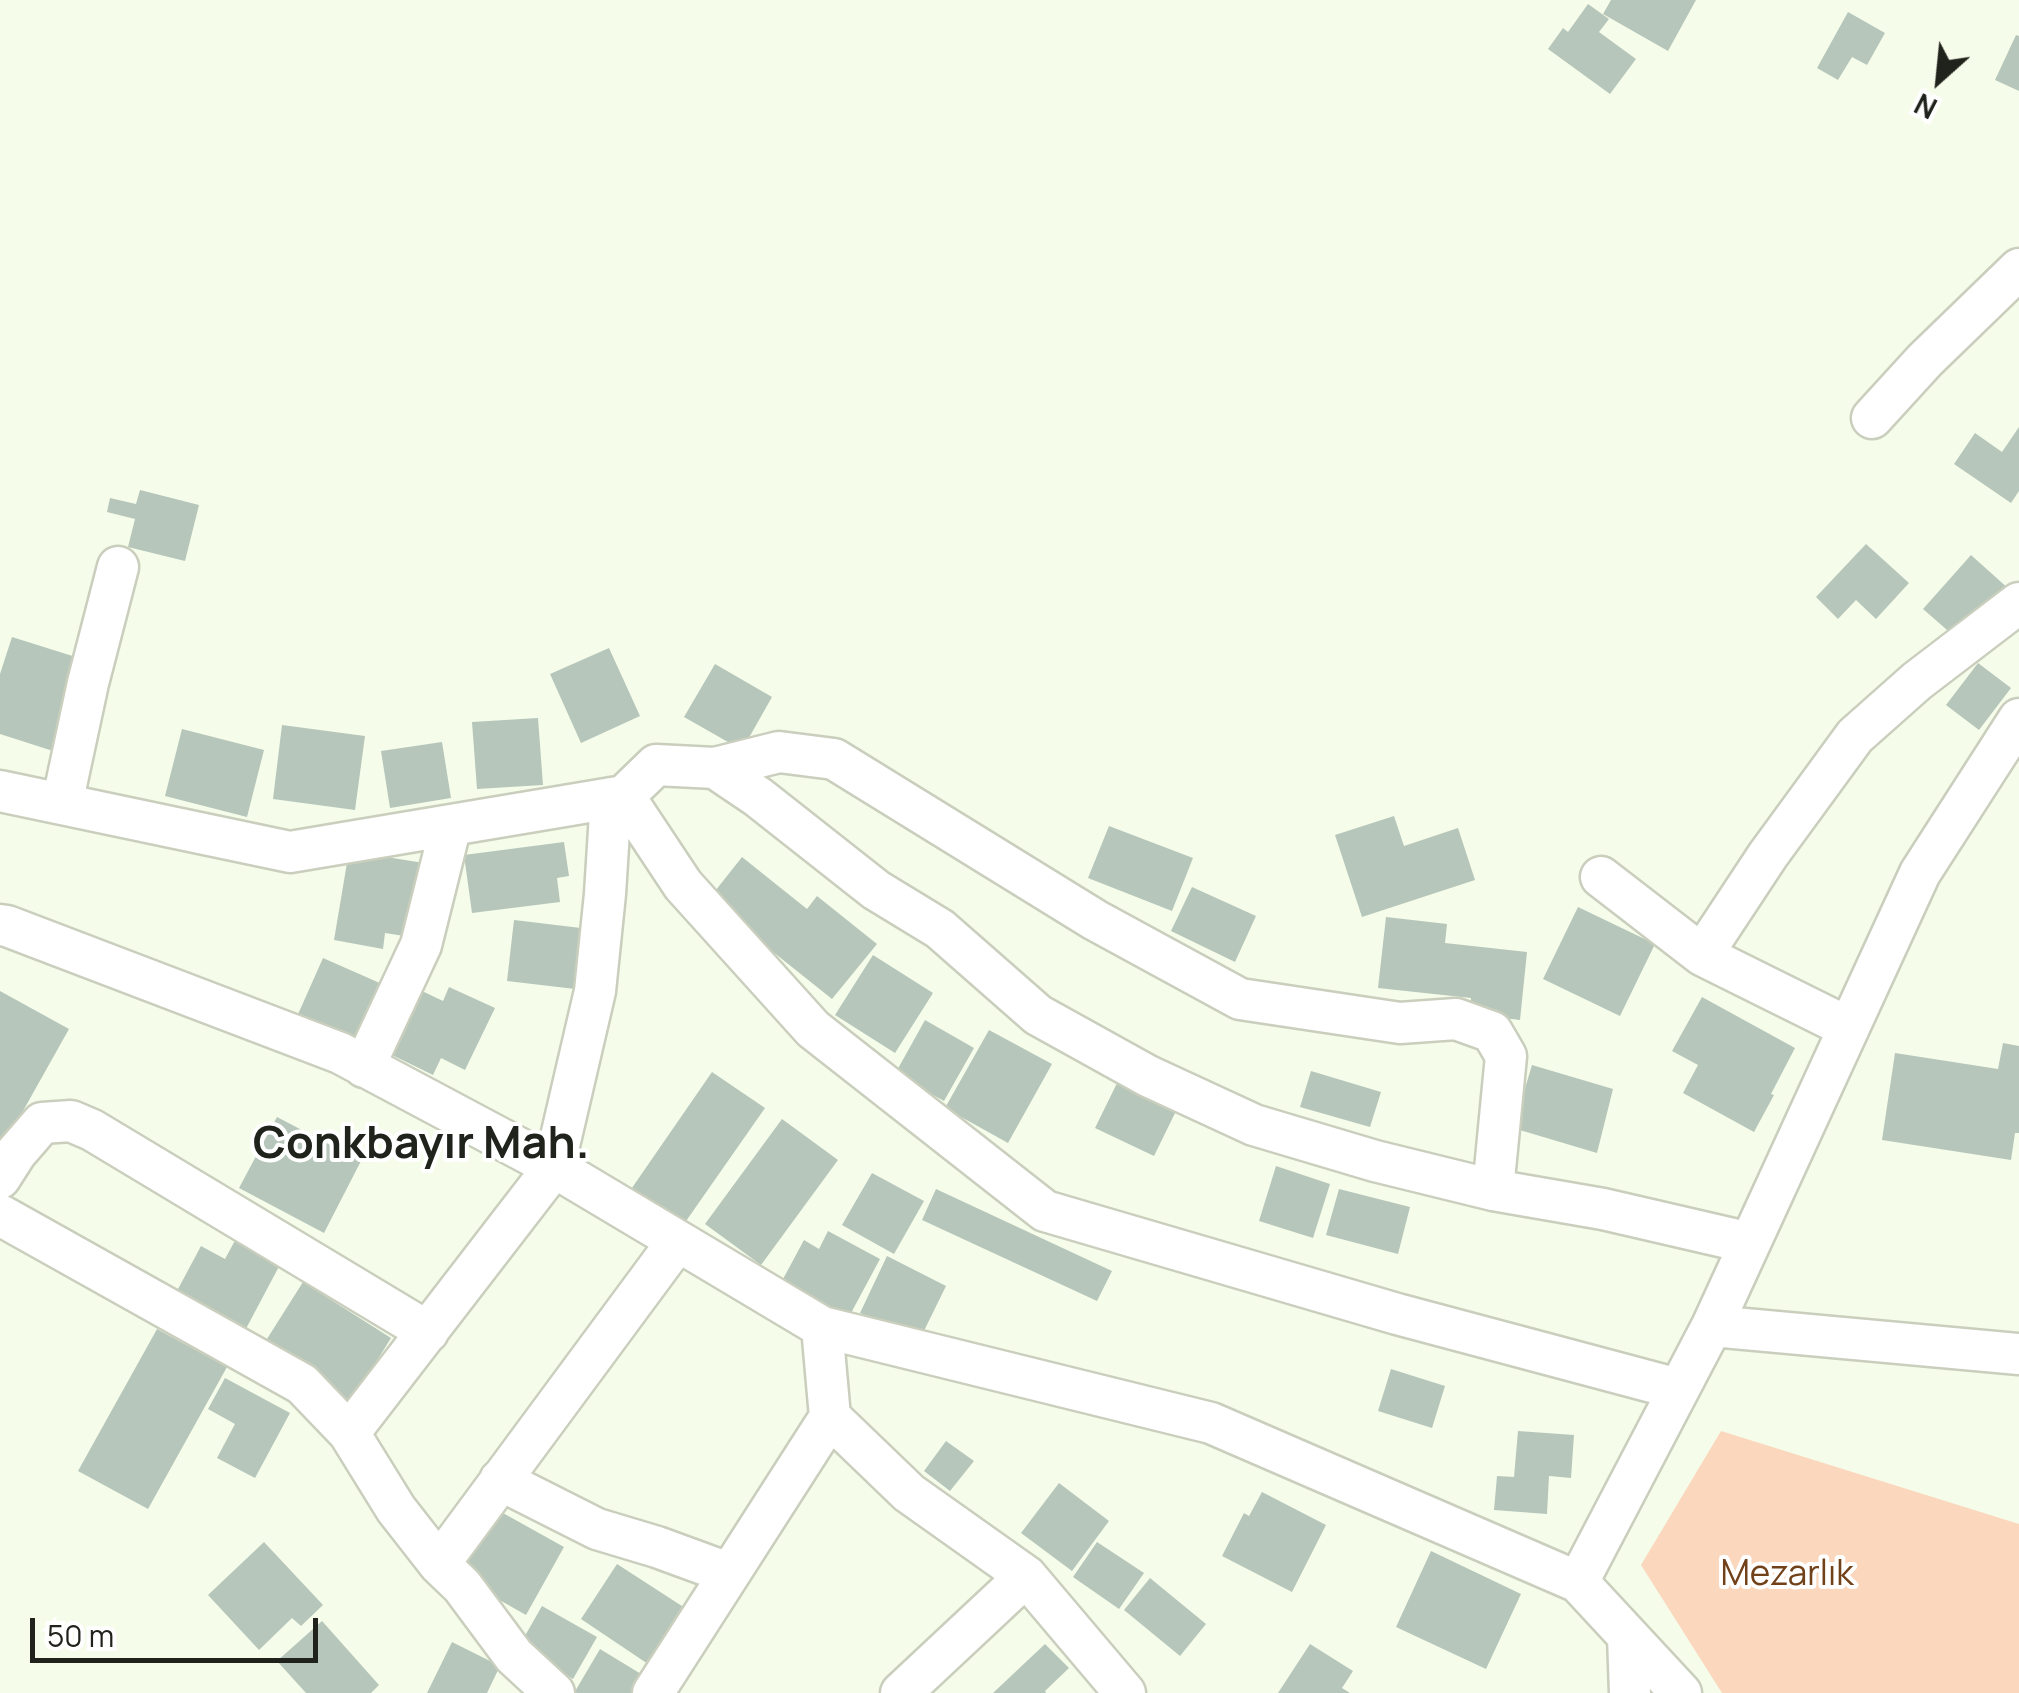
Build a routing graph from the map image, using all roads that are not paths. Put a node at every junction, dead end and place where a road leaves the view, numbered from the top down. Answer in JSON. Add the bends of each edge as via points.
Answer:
{"nodes":[{"id":1,"x":2019,"y":269,"type":"edge"},
{"id":2,"x":1872,"y":418,"type":"dead end"},
{"id":3,"x":118,"y":567,"type":"dead end"},
{"id":4,"x":2019,"y":602,"type":"edge"},
{"id":5,"x":2019,"y":719,"type":"edge"},
{"id":6,"x":715,"y":768,"type":"junction"},
{"id":7,"x":0,"y":791,"type":"edge"},
{"id":8,"x":617,"y":797,"type":"junction"},
{"id":9,"x":62,"y":804,"type":"junction"},
{"id":10,"x":451,"y":825,"type":"junction"},
{"id":11,"x":1600,"y":877,"type":"dead end"},
{"id":12,"x":0,"y":925,"type":"edge"},
{"id":13,"x":1702,"y":955,"type":"junction"},
{"id":14,"x":1849,"y":1028,"type":"junction"},
{"id":15,"x":364,"y":1067,"type":"junction"},
{"id":16,"x":554,"y":1167,"type":"junction"},
{"id":17,"x":0,"y":1178,"type":"edge"},
{"id":18,"x":1493,"y":1190,"type":"junction"},
{"id":19,"x":0,"y":1215,"type":"edge"},
{"id":20,"x":676,"y":1242,"type":"junction"},
{"id":21,"x":1750,"y":1243,"type":"junction"},
{"id":22,"x":1712,"y":1326,"type":"junction"},
{"id":23,"x":822,"y":1327,"type":"junction"},
{"id":24,"x":428,"y":1332,"type":"junction"},
{"id":25,"x":2019,"y":1354,"type":"edge"},
{"id":26,"x":1678,"y":1390,"type":"junction"},
{"id":27,"x":830,"y":1417,"type":"junction"},
{"id":28,"x":349,"y":1433,"type":"junction"},
{"id":29,"x":500,"y":1480,"type":"junction"},
{"id":30,"x":439,"y":1564,"type":"junction"},
{"id":31,"x":728,"y":1574,"type":"junction"},
{"id":32,"x":1026,"y":1576,"type":"junction"},
{"id":33,"x":1578,"y":1582,"type":"junction"},
{"id":34,"x":1628,"y":1636,"type":"junction"},
{"id":35,"x":554,"y":1693,"type":"edge"},
{"id":36,"x":653,"y":1693,"type":"edge"},
{"id":37,"x":901,"y":1693,"type":"edge"},
{"id":38,"x":1125,"y":1693,"type":"edge"},
{"id":39,"x":1630,"y":1693,"type":"edge"},
{"id":40,"x":1681,"y":1693,"type":"edge"}],
"edges":[{"from":1,"to":2,"type":"street"},
{"from":3,"to":9,"type":"street"},
{"from":4,"to":13,"type":"street","via":[[1854,736]]},
{"from":5,"to":14,"type":"street","via":[[1920,873]]},
{"from":6,"to":8,"type":"street","via":[[656,765]]},
{"from":6,"to":18,"type":"street","via":[[876,890],[940,929],[1038,1015],[1148,1076],[1254,1125]]},
{"from":6,"to":18,"type":"street","via":[[779,752],[834,759],[1095,920],[1240,999],[1400,1023],[1456,1019],[1492,1032],[1506,1056]]},
{"from":7,"to":9,"type":"street"},
{"from":8,"to":10,"type":"street"},
{"from":8,"to":16,"type":"street","via":[[595,991]]},
{"from":8,"to":26,"type":"street","via":[[683,885],[813,1029],[1045,1211]]},
{"from":9,"to":10,"type":"street","via":[[290,852]]},
{"from":10,"to":15,"type":"street","via":[[421,945]]},
{"from":11,"to":13,"type":"street"},
{"from":12,"to":15,"type":"street"},
{"from":13,"to":14,"type":"street"},
{"from":14,"to":21,"type":"street"},
{"from":15,"to":16,"type":"street"},
{"from":16,"to":20,"type":"street"},
{"from":16,"to":24,"type":"street"},
{"from":17,"to":24,"type":"street","via":[[42,1123],[71,1121]]},
{"from":18,"to":21,"type":"street"},
{"from":19,"to":28,"type":"street","via":[[302,1384]]},
{"from":20,"to":23,"type":"street"},
{"from":20,"to":29,"type":"street"},
{"from":21,"to":22,"type":"street"},
{"from":22,"to":25,"type":"street"},
{"from":22,"to":26,"type":"street"},
{"from":23,"to":27,"type":"street"},
{"from":23,"to":33,"type":"street","via":[[1210,1423]]},
{"from":24,"to":28,"type":"street"},
{"from":26,"to":33,"type":"street"},
{"from":27,"to":31,"type":"street"},
{"from":27,"to":32,"type":"street","via":[[910,1493]]},
{"from":28,"to":30,"type":"street"},
{"from":29,"to":30,"type":"street"},
{"from":29,"to":31,"type":"street","via":[[597,1529]]},
{"from":30,"to":35,"type":"street","via":[[514,1656]]},
{"from":31,"to":36,"type":"street"},
{"from":32,"to":37,"type":"street"},
{"from":32,"to":38,"type":"street"},
{"from":33,"to":34,"type":"street"},
{"from":34,"to":39,"type":"street"},
{"from":34,"to":40,"type":"street"}]}
